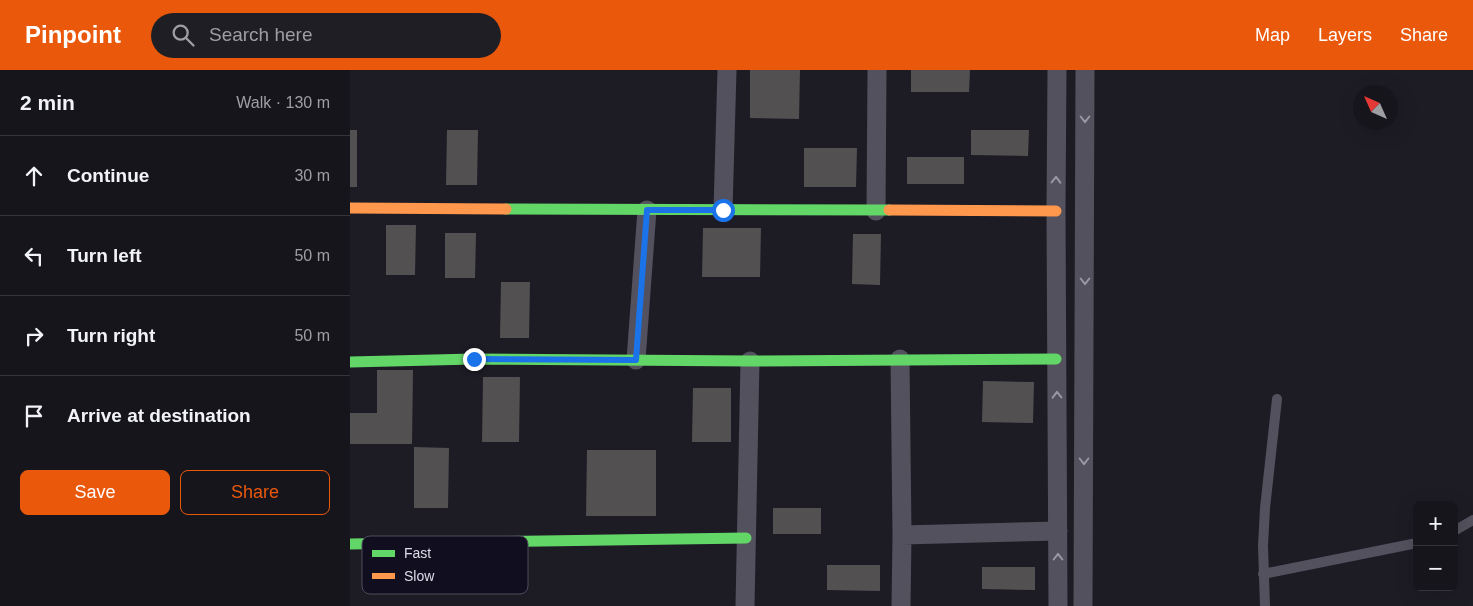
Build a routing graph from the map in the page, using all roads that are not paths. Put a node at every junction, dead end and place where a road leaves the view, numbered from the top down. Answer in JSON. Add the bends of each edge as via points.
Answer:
{"nodes":[{"id":1,"x":727,"y":70,"type":"edge"},
{"id":2,"x":877,"y":70,"type":"edge"},
{"id":3,"x":1057,"y":70,"type":"edge"},
{"id":4,"x":1085,"y":70,"type":"edge"},
{"id":5,"x":350,"y":208,"type":"edge"},
{"id":6,"x":647,"y":210,"type":"junction"},
{"id":7,"x":723,"y":210,"type":"junction"},
{"id":8,"x":876,"y":211,"type":"junction"},
{"id":9,"x":1056,"y":211,"type":"junction"},
{"id":10,"x":900,"y":359,"type":"junction"},
{"id":11,"x":1056,"y":359,"type":"junction"},
{"id":12,"x":636,"y":360,"type":"junction"},
{"id":13,"x":750,"y":361,"type":"junction"},
{"id":14,"x":350,"y":362,"type":"edge"},
{"id":15,"x":1277,"y":399,"type":"dead end"},
{"id":16,"x":1473,"y":520,"type":"edge"},
{"id":17,"x":1458,"y":529,"type":"edge"},
{"id":18,"x":1058,"y":531,"type":"junction"},
{"id":19,"x":902,"y":535,"type":"junction"},
{"id":20,"x":746,"y":538,"type":"junction"},
{"id":21,"x":528,"y":541,"type":"edge"},
{"id":22,"x":1413,"y":544,"type":"edge"},
{"id":23,"x":1263,"y":574,"type":"junction"},
{"id":24,"x":745,"y":606,"type":"edge"},
{"id":25,"x":901,"y":606,"type":"edge"},
{"id":26,"x":1058,"y":606,"type":"edge"},
{"id":27,"x":1084,"y":606,"type":"edge"},
{"id":28,"x":1265,"y":606,"type":"edge"}],
"edges":[{"from":1,"to":7,"type":"street"},
{"from":2,"to":8,"type":"street"},
{"from":9,"to":3,"type":"street","one_way":true},
{"from":4,"to":27,"type":"street","one_way":true},
{"from":5,"to":6,"type":"street"},
{"from":6,"to":7,"type":"street"},
{"from":6,"to":12,"type":"street"},
{"from":7,"to":8,"type":"street"},
{"from":8,"to":9,"type":"street"},
{"from":9,"to":11,"type":"street"},
{"from":10,"to":11,"type":"street"},
{"from":10,"to":13,"type":"street"},
{"from":10,"to":19,"type":"street"},
{"from":18,"to":11,"type":"street","one_way":true},
{"from":12,"to":13,"type":"street"},
{"from":12,"to":14,"type":"street"},
{"from":13,"to":20,"type":"street"},
{"from":15,"to":23,"type":"lane","via":[[1265,508]]},
{"from":16,"to":17,"type":"lane"},
{"from":18,"to":19,"type":"street"},
{"from":26,"to":18,"type":"street","one_way":true},
{"from":19,"to":25,"type":"street"},
{"from":20,"to":21,"type":"street"},
{"from":20,"to":24,"type":"street"},
{"from":22,"to":23,"type":"lane"},
{"from":23,"to":28,"type":"lane"}]}
